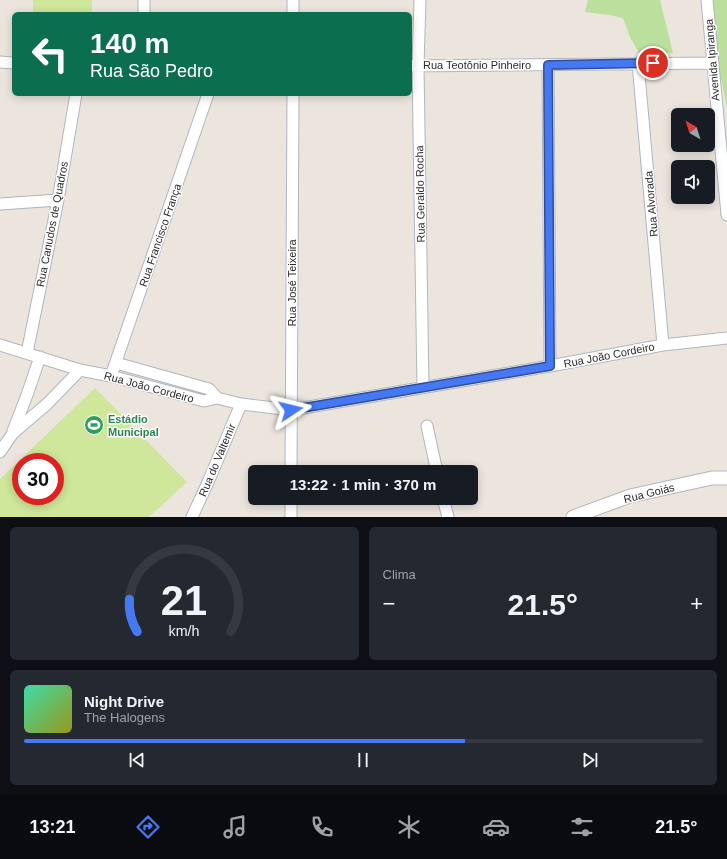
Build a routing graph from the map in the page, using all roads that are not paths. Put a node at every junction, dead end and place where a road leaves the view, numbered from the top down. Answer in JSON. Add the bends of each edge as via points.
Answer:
{"nodes":[{"id":1,"x":144,"y":0,"type":"edge"},
{"id":2,"x":293,"y":0,"type":"edge"},
{"id":3,"x":420,"y":0,"type":"edge"},
{"id":4,"x":707,"y":0,"type":"edge"},
{"id":5,"x":144,"y":12,"type":"edge"},
{"id":6,"x":293,"y":12,"type":"edge"},
{"id":7,"x":0,"y":62,"type":"edge"},
{"id":8,"x":12,"y":63,"type":"edge"},
{"id":9,"x":638,"y":63,"type":"junction"},
{"id":10,"x":713,"y":63,"type":"junction"},
{"id":11,"x":548,"y":65,"type":"junction"},
{"id":12,"x":414,"y":66,"type":"edge"},
{"id":13,"x":76,"y":96,"type":"edge"},
{"id":14,"x":207,"y":96,"type":"edge"},
{"id":15,"x":293,"y":96,"type":"edge"},
{"id":16,"x":58,"y":200,"type":"junction"},
{"id":17,"x":0,"y":204,"type":"edge"},
{"id":18,"x":727,"y":215,"type":"edge"},
{"id":19,"x":727,"y":338,"type":"edge"},
{"id":20,"x":0,"y":345,"type":"edge"},
{"id":21,"x":663,"y":345,"type":"junction"},
{"id":22,"x":27,"y":353,"type":"junction"},
{"id":23,"x":40,"y":357,"type":"junction"},
{"id":24,"x":116,"y":363,"type":"junction"},
{"id":25,"x":550,"y":366,"type":"junction"},
{"id":26,"x":80,"y":370,"type":"junction"},
{"id":27,"x":111,"y":376,"type":"junction"},
{"id":28,"x":422,"y":387,"type":"junction"},
{"id":29,"x":217,"y":398,"type":"junction"},
{"id":30,"x":240,"y":404,"type":"junction"},
{"id":31,"x":291,"y":410,"type":"junction"},
{"id":32,"x":427,"y":426,"type":"dead end"},
{"id":33,"x":13,"y":433,"type":"junction"},
{"id":34,"x":0,"y":452,"type":"edge"},
{"id":35,"x":291,"y":465,"type":"edge"},
{"id":36,"x":435,"y":465,"type":"edge"},
{"id":37,"x":727,"y":478,"type":"edge"},
{"id":38,"x":291,"y":505,"type":"edge"},
{"id":39,"x":445,"y":505,"type":"edge"},
{"id":40,"x":192,"y":517,"type":"edge"},
{"id":41,"x":291,"y":517,"type":"edge"},
{"id":42,"x":448,"y":517,"type":"edge"},
{"id":43,"x":573,"y":517,"type":"edge"}],
"edges":[{"from":1,"to":5,"type":"street"},
{"from":2,"to":6,"type":"street"},
{"from":3,"to":12,"type":"street","name":"Rua Geraldo Rocha"},
{"from":4,"to":10,"type":"street","name":"Avenida Ipiranga"},
{"from":7,"to":8,"type":"street"},
{"from":9,"to":10,"type":"street","name":"Rua Teotônio Pinheiro"},
{"from":9,"to":11,"type":"street","name":"Rua Teotônio Pinheiro"},
{"from":9,"to":21,"type":"street","name":"Rua Alvorada"},
{"from":10,"to":18,"type":"street","name":"Avenida Ipiranga"},
{"from":11,"to":12,"type":"street","name":"Rua Teotônio Pinheiro"},
{"from":11,"to":25,"type":"street"},
{"from":12,"to":28,"type":"street","name":"Rua Geraldo Rocha"},
{"from":13,"to":16,"type":"street","name":"Rua Canudos de Quadros"},
{"from":14,"to":24,"type":"street","name":"Rua Francisco França"},
{"from":15,"to":31,"type":"street","name":"Rua José Teixeira"},
{"from":16,"to":17,"type":"street"},
{"from":16,"to":22,"type":"street","name":"Rua Canudos de Quadros"},
{"from":19,"to":21,"type":"street","name":"Rua João Cordeiro"},
{"from":20,"to":22,"type":"street","name":"Rua João Cordeiro"},
{"from":21,"to":25,"type":"street","name":"Rua João Cordeiro"},
{"from":22,"to":23,"type":"street","name":"Rua João Cordeiro"},
{"from":23,"to":26,"type":"street","name":"Rua João Cordeiro"},
{"from":23,"to":33,"type":"street"},
{"from":24,"to":27,"type":"street","name":"Rua Francisco França"},
{"from":24,"to":29,"type":"street","via":[[209,389]]},
{"from":25,"to":28,"type":"street","name":"Rua João Cordeiro"},
{"from":26,"to":27,"type":"street","name":"Rua João Cordeiro"},
{"from":26,"to":33,"type":"street","via":[[47,404]]},
{"from":27,"to":29,"type":"street","name":"Rua João Cordeiro","via":[[204,401]]},
{"from":28,"to":31,"type":"street","name":"Rua João Cordeiro"},
{"from":29,"to":30,"type":"street","name":"Rua João Cordeiro"},
{"from":30,"to":31,"type":"street","name":"Rua João Cordeiro"},
{"from":30,"to":40,"type":"street","name":"Rua do Valtemir"},
{"from":31,"to":35,"type":"street","name":"Rua José Teixeira"},
{"from":32,"to":36,"type":"street"},
{"from":33,"to":34,"type":"street"},
{"from":37,"to":43,"type":"street","name":"Rua Goiás","via":[[712,478],[630,496]]},
{"from":38,"to":41,"type":"street"},
{"from":39,"to":42,"type":"street"}]}
